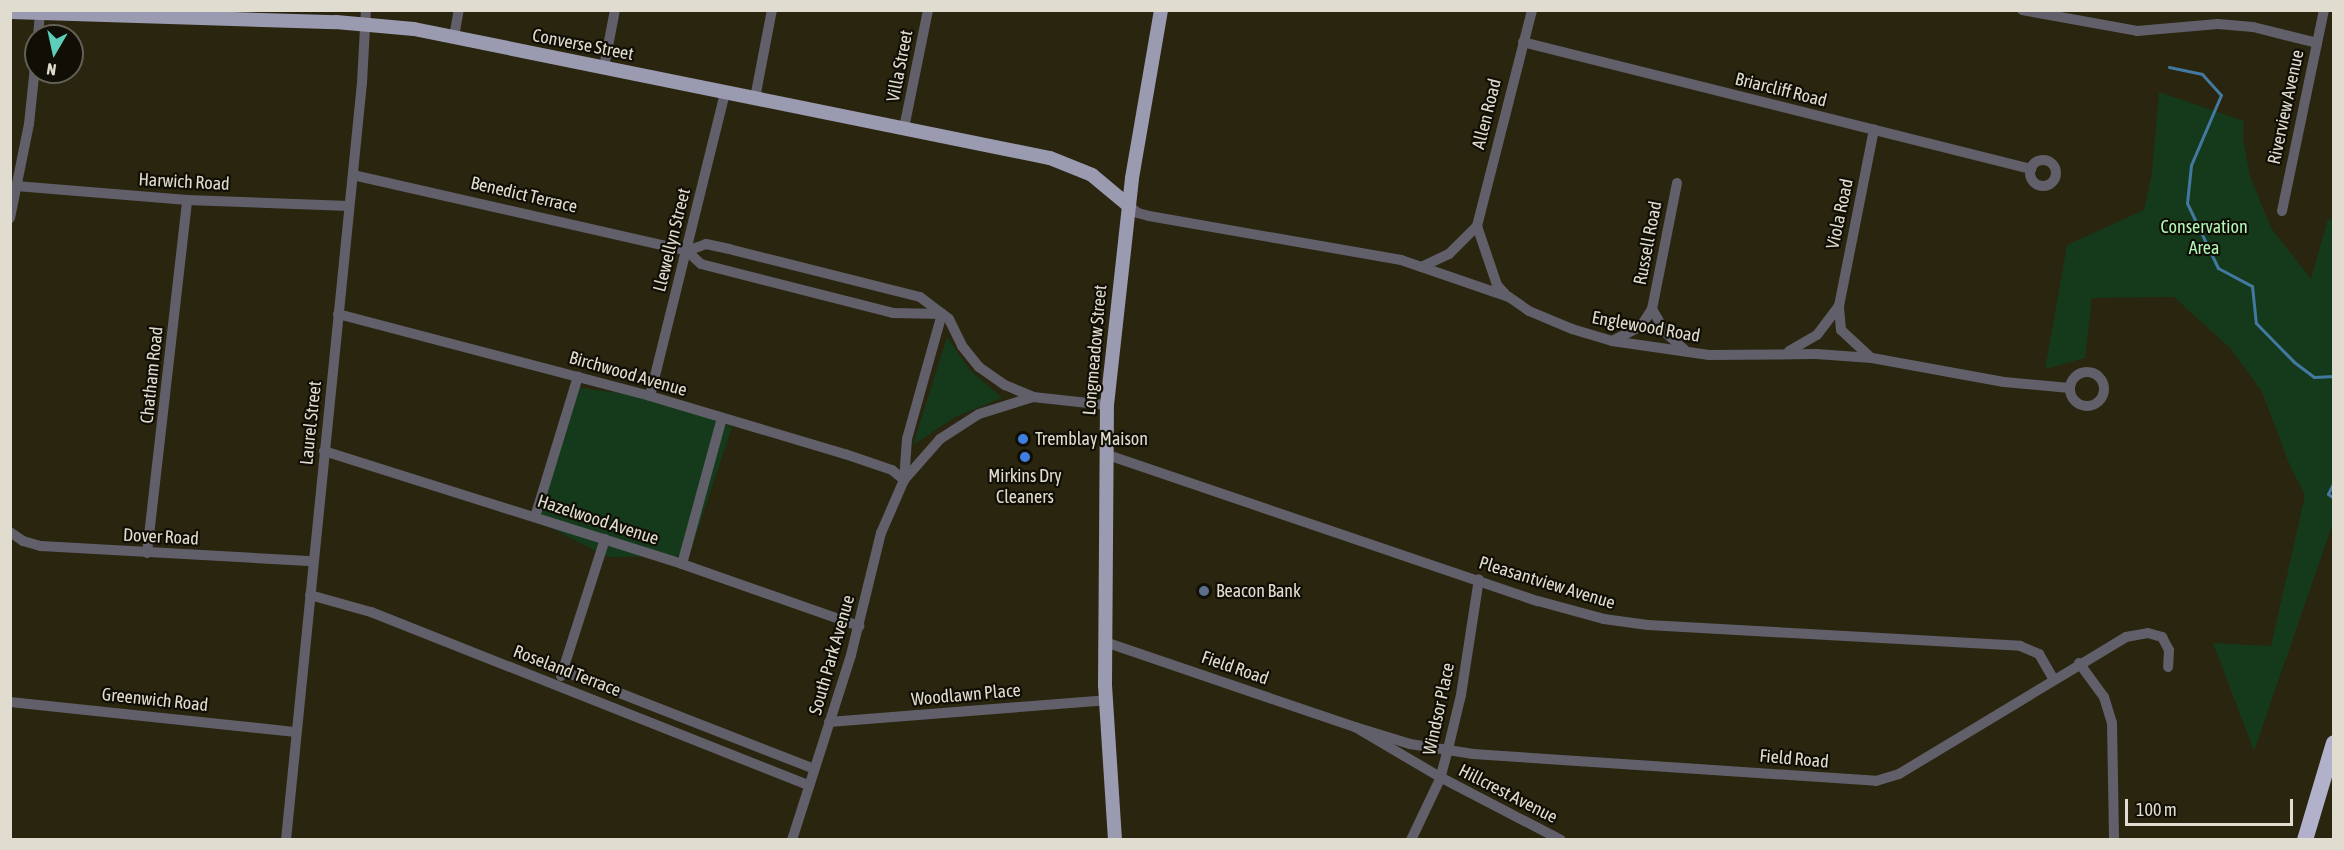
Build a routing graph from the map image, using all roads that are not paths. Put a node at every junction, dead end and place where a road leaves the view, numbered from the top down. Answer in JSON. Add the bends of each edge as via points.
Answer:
{"nodes":[{"id":1,"x":459,"y":10,"type":"edge"},
{"id":2,"x":615,"y":10,"type":"edge"},
{"id":3,"x":772,"y":10,"type":"edge"},
{"id":4,"x":928,"y":10,"type":"edge"},
{"id":5,"x":1161,"y":10,"type":"edge"},
{"id":6,"x":1532,"y":10,"type":"edge"},
{"id":7,"x":2022,"y":10,"type":"edge"},
{"id":8,"x":2324,"y":10,"type":"edge"},
{"id":9,"x":10,"y":12,"type":"edge"},
{"id":10,"x":40,"y":13,"type":"junction"},
{"id":11,"x":2066,"y":16,"type":"edge"},
{"id":12,"x":365,"y":17,"type":"edge"},
{"id":13,"x":39,"y":24,"type":"edge"},
{"id":14,"x":454,"y":37,"type":"junction"},
{"id":15,"x":1523,"y":42,"type":"junction"},
{"id":16,"x":2317,"y":43,"type":"junction"},
{"id":17,"x":604,"y":67,"type":"junction"},
{"id":18,"x":32,"y":84,"type":"edge"},
{"id":19,"x":724,"y":92,"type":"junction"},
{"id":20,"x":755,"y":98,"type":"junction"},
{"id":21,"x":904,"y":128,"type":"junction"},
{"id":22,"x":1874,"y":129,"type":"junction"},
{"id":23,"x":2031,"y":169,"type":"dead end"},
{"id":24,"x":352,"y":175,"type":"junction"},
{"id":25,"x":1677,"y":183,"type":"dead end"},
{"id":26,"x":16,"y":186,"type":"junction"},
{"id":27,"x":187,"y":200,"type":"junction"},
{"id":28,"x":1128,"y":205,"type":"junction"},
{"id":29,"x":349,"y":206,"type":"junction"},
{"id":30,"x":2282,"y":211,"type":"dead end"},
{"id":31,"x":10,"y":218,"type":"edge"},
{"id":32,"x":1477,"y":226,"type":"junction"},
{"id":33,"x":687,"y":251,"type":"junction"},
{"id":34,"x":1421,"y":267,"type":"junction"},
{"id":35,"x":1509,"y":297,"type":"junction"},
{"id":36,"x":1839,"y":306,"type":"junction"},
{"id":37,"x":1652,"y":309,"type":"junction"},
{"id":38,"x":338,"y":314,"type":"junction"},
{"id":39,"x":942,"y":314,"type":"junction"},
{"id":40,"x":1612,"y":341,"type":"junction"},
{"id":41,"x":1689,"y":353,"type":"junction"},
{"id":42,"x":1779,"y":355,"type":"junction"},
{"id":43,"x":1872,"y":358,"type":"junction"},
{"id":44,"x":578,"y":376,"type":"junction"},
{"id":45,"x":2070,"y":388,"type":"dead end"},
{"id":46,"x":650,"y":396,"type":"junction"},
{"id":47,"x":1033,"y":397,"type":"junction"},
{"id":48,"x":1107,"y":405,"type":"junction"},
{"id":49,"x":722,"y":418,"type":"junction"},
{"id":50,"x":324,"y":451,"type":"junction"},
{"id":51,"x":1105,"y":454,"type":"junction"},
{"id":52,"x":904,"y":480,"type":"junction"},
{"id":53,"x":536,"y":518,"type":"junction"},
{"id":54,"x":10,"y":532,"type":"edge"},
{"id":55,"x":605,"y":539,"type":"junction"},
{"id":56,"x":147,"y":553,"type":"junction"},
{"id":57,"x":313,"y":561,"type":"junction"},
{"id":58,"x":682,"y":564,"type":"junction"},
{"id":59,"x":1479,"y":579,"type":"junction"},
{"id":60,"x":310,"y":595,"type":"junction"},
{"id":61,"x":859,"y":626,"type":"junction"},
{"id":62,"x":1104,"y":642,"type":"junction"},
{"id":63,"x":2079,"y":663,"type":"junction"},
{"id":64,"x":2168,"y":667,"type":"dead end"},
{"id":65,"x":563,"y":671,"type":"junction"},
{"id":66,"x":2053,"y":678,"type":"junction"},
{"id":67,"x":559,"y":685,"type":"junction"},
{"id":68,"x":1106,"y":700,"type":"junction"},
{"id":69,"x":10,"y":702,"type":"edge"},
{"id":70,"x":829,"y":722,"type":"junction"},
{"id":71,"x":1355,"y":727,"type":"junction"},
{"id":72,"x":296,"y":732,"type":"junction"},
{"id":73,"x":2334,"y":743,"type":"edge"},
{"id":74,"x":1448,"y":749,"type":"junction"},
{"id":75,"x":814,"y":769,"type":"junction"},
{"id":76,"x":1440,"y":777,"type":"junction"},
{"id":77,"x":808,"y":785,"type":"junction"},
{"id":78,"x":286,"y":840,"type":"edge"},
{"id":79,"x":792,"y":840,"type":"edge"},
{"id":80,"x":1115,"y":840,"type":"edge"},
{"id":81,"x":1411,"y":840,"type":"edge"},
{"id":82,"x":1561,"y":840,"type":"edge"},
{"id":83,"x":2114,"y":840,"type":"edge"},
{"id":84,"x":2305,"y":840,"type":"edge"}],
"edges":[{"from":1,"to":14,"type":"street"},
{"from":2,"to":17,"type":"street"},
{"from":3,"to":20,"type":"street"},
{"from":4,"to":21,"type":"street","name":"Villa Street"},
{"from":5,"to":28,"type":"main road","name":"Longmeadow Street"},
{"from":6,"to":15,"type":"street","name":"Allen Road"},
{"from":7,"to":11,"type":"street"},
{"from":8,"to":16,"type":"street","name":"Riverview Avenue"},
{"from":9,"to":10,"type":"main road","name":"Converse Street"},
{"from":10,"to":12,"type":"main road","name":"Converse Street"},
{"from":10,"to":13,"type":"street"},
{"from":11,"to":16,"type":"street","via":[[2158,32],[2235,25],[2282,31]]},
{"from":12,"to":14,"type":"main road","name":"Converse Street"},
{"from":12,"to":24,"type":"street","name":"Laurel Street"},
{"from":14,"to":17,"type":"main road","name":"Converse Street"},
{"from":15,"to":22,"type":"street","name":"Briarcliff Road"},
{"from":15,"to":32,"type":"street","name":"Allen Road"},
{"from":16,"to":30,"type":"street","name":"Riverview Avenue"},
{"from":17,"to":19,"type":"main road","name":"Converse Street"},
{"from":18,"to":26,"type":"street"},
{"from":19,"to":20,"type":"main road","name":"Converse Street"},
{"from":19,"to":33,"type":"street","name":"Llewellyn Street"},
{"from":20,"to":21,"type":"main road","name":"Converse Street"},
{"from":21,"to":28,"type":"main road","name":"Converse Street","via":[[1059,161],[1100,180]]},
{"from":22,"to":23,"type":"street","name":"Briarcliff Road"},
{"from":22,"to":36,"type":"street","name":"Viola Road"},
{"from":24,"to":29,"type":"street","name":"Laurel Street"},
{"from":24,"to":33,"type":"street","name":"Benedict Terrace"},
{"from":25,"to":37,"type":"street","name":"Russell Road"},
{"from":26,"to":27,"type":"street","name":"Harwich Road"},
{"from":26,"to":31,"type":"street"},
{"from":27,"to":29,"type":"street","name":"Harwich Road"},
{"from":27,"to":56,"type":"street","name":"Chatham Road"},
{"from":28,"to":34,"type":"street","name":"Englewood Road","via":[[1138,213]]},
{"from":28,"to":48,"type":"main road","name":"Longmeadow Street"},
{"from":29,"to":38,"type":"street","name":"Laurel Street"},
{"from":32,"to":34,"type":"street","via":[[1449,254]]},
{"from":32,"to":35,"type":"street","via":[[1497,285]]},
{"from":33,"to":39,"type":"street","name":"Benedict Terrace","via":[[701,264],[892,313]]},
{"from":33,"to":39,"type":"street","name":"Benedict Terrace","via":[[706,244],[854,278],[920,297]]},
{"from":33,"to":46,"type":"street","name":"Llewellyn Street"},
{"from":34,"to":35,"type":"street","name":"Englewood Road"},
{"from":35,"to":40,"type":"street","name":"Englewood Road","via":[[1543,318]]},
{"from":36,"to":42,"type":"street","name":"Viola Road","via":[[1817,335]]},
{"from":36,"to":43,"type":"street","name":"Viola Road","via":[[1844,335]]},
{"from":37,"to":40,"type":"street","name":"Russell Road","via":[[1641,326]]},
{"from":37,"to":41,"type":"street","name":"Russell Road","via":[[1666,333]]},
{"from":38,"to":44,"type":"street","name":"Birchwood Avenue"},
{"from":38,"to":50,"type":"street","name":"Laurel Street"},
{"from":39,"to":47,"type":"street","name":"Benedict Terrace","via":[[979,367],[1005,385]]},
{"from":39,"to":52,"type":"street","name":"South Park Avenue","via":[[907,439]]},
{"from":40,"to":41,"type":"street","name":"Englewood Road"},
{"from":41,"to":42,"type":"street","name":"Englewood Road"},
{"from":42,"to":43,"type":"street","name":"Englewood Road"},
{"from":43,"to":45,"type":"street","name":"Englewood Road","via":[[2004,382]]},
{"from":44,"to":46,"type":"street","name":"Birchwood Avenue"},
{"from":44,"to":53,"type":"street"},
{"from":46,"to":49,"type":"street","name":"Birchwood Avenue"},
{"from":47,"to":48,"type":"street","name":"South Park Avenue"},
{"from":47,"to":52,"type":"street","name":"South Park Avenue","via":[[979,414],[952,429]]},
{"from":48,"to":51,"type":"main road","name":"Longmeadow Street"},
{"from":49,"to":52,"type":"street","name":"Birchwood Avenue","via":[[892,470]]},
{"from":49,"to":58,"type":"street"},
{"from":50,"to":53,"type":"street","name":"Hazelwood Avenue"},
{"from":50,"to":57,"type":"street","name":"Laurel Street"},
{"from":51,"to":59,"type":"street","name":"Pleasantview Avenue"},
{"from":51,"to":62,"type":"main road","name":"Longmeadow Street"},
{"from":52,"to":61,"type":"street","name":"South Park Avenue","via":[[881,532]]},
{"from":53,"to":55,"type":"street","name":"Hazelwood Avenue"},
{"from":54,"to":56,"type":"street","name":"Dover Road","via":[[41,546]]},
{"from":55,"to":58,"type":"street","name":"Hazelwood Avenue"},
{"from":55,"to":65,"type":"street"},
{"from":56,"to":57,"type":"street","name":"Dover Road"},
{"from":57,"to":60,"type":"street","name":"Laurel Street"},
{"from":58,"to":61,"type":"street","name":"Hazelwood Avenue"},
{"from":59,"to":66,"type":"street","name":"Pleasantview Avenue","via":[[1544,603],[1621,622],[2020,646],[2043,658]]},
{"from":59,"to":74,"type":"street","name":"Windsor Place","via":[[1461,695]]},
{"from":60,"to":67,"type":"street","name":"Roseland Terrace","via":[[370,612]]},
{"from":60,"to":72,"type":"street","name":"Laurel Street"},
{"from":61,"to":70,"type":"street","name":"South Park Avenue"},
{"from":62,"to":68,"type":"main road","name":"Longmeadow Street"},
{"from":62,"to":71,"type":"street","name":"Field Road"},
{"from":63,"to":64,"type":"street","name":"Field Road","via":[[2126,637],[2148,633],[2159,635],[2167,643]]},
{"from":63,"to":66,"type":"street","name":"Field Road"},
{"from":63,"to":83,"type":"street","via":[[2104,697],[2112,723]]},
{"from":65,"to":67,"type":"street"},
{"from":65,"to":75,"type":"street"},
{"from":66,"to":74,"type":"street","name":"Field Road","via":[[1884,780]]},
{"from":67,"to":77,"type":"street","name":"Roseland Terrace"},
{"from":68,"to":70,"type":"street","name":"Woodlawn Place"},
{"from":68,"to":80,"type":"main road","name":"Longmeadow Street"},
{"from":69,"to":72,"type":"street","name":"Greenwich Road"},
{"from":70,"to":75,"type":"street","name":"South Park Avenue"},
{"from":71,"to":74,"type":"street","name":"Field Road","via":[[1410,744]]},
{"from":71,"to":76,"type":"street","name":"Field Road"},
{"from":72,"to":78,"type":"street","name":"Laurel Street"},
{"from":73,"to":84,"type":"highway"},
{"from":74,"to":76,"type":"street","name":"Windsor Place"},
{"from":75,"to":77,"type":"street","name":"South Park Avenue"},
{"from":76,"to":81,"type":"street","name":"Windsor Place"},
{"from":76,"to":82,"type":"street","name":"Hillcrest Avenue"},
{"from":77,"to":79,"type":"street","name":"South Park Avenue"}]}
